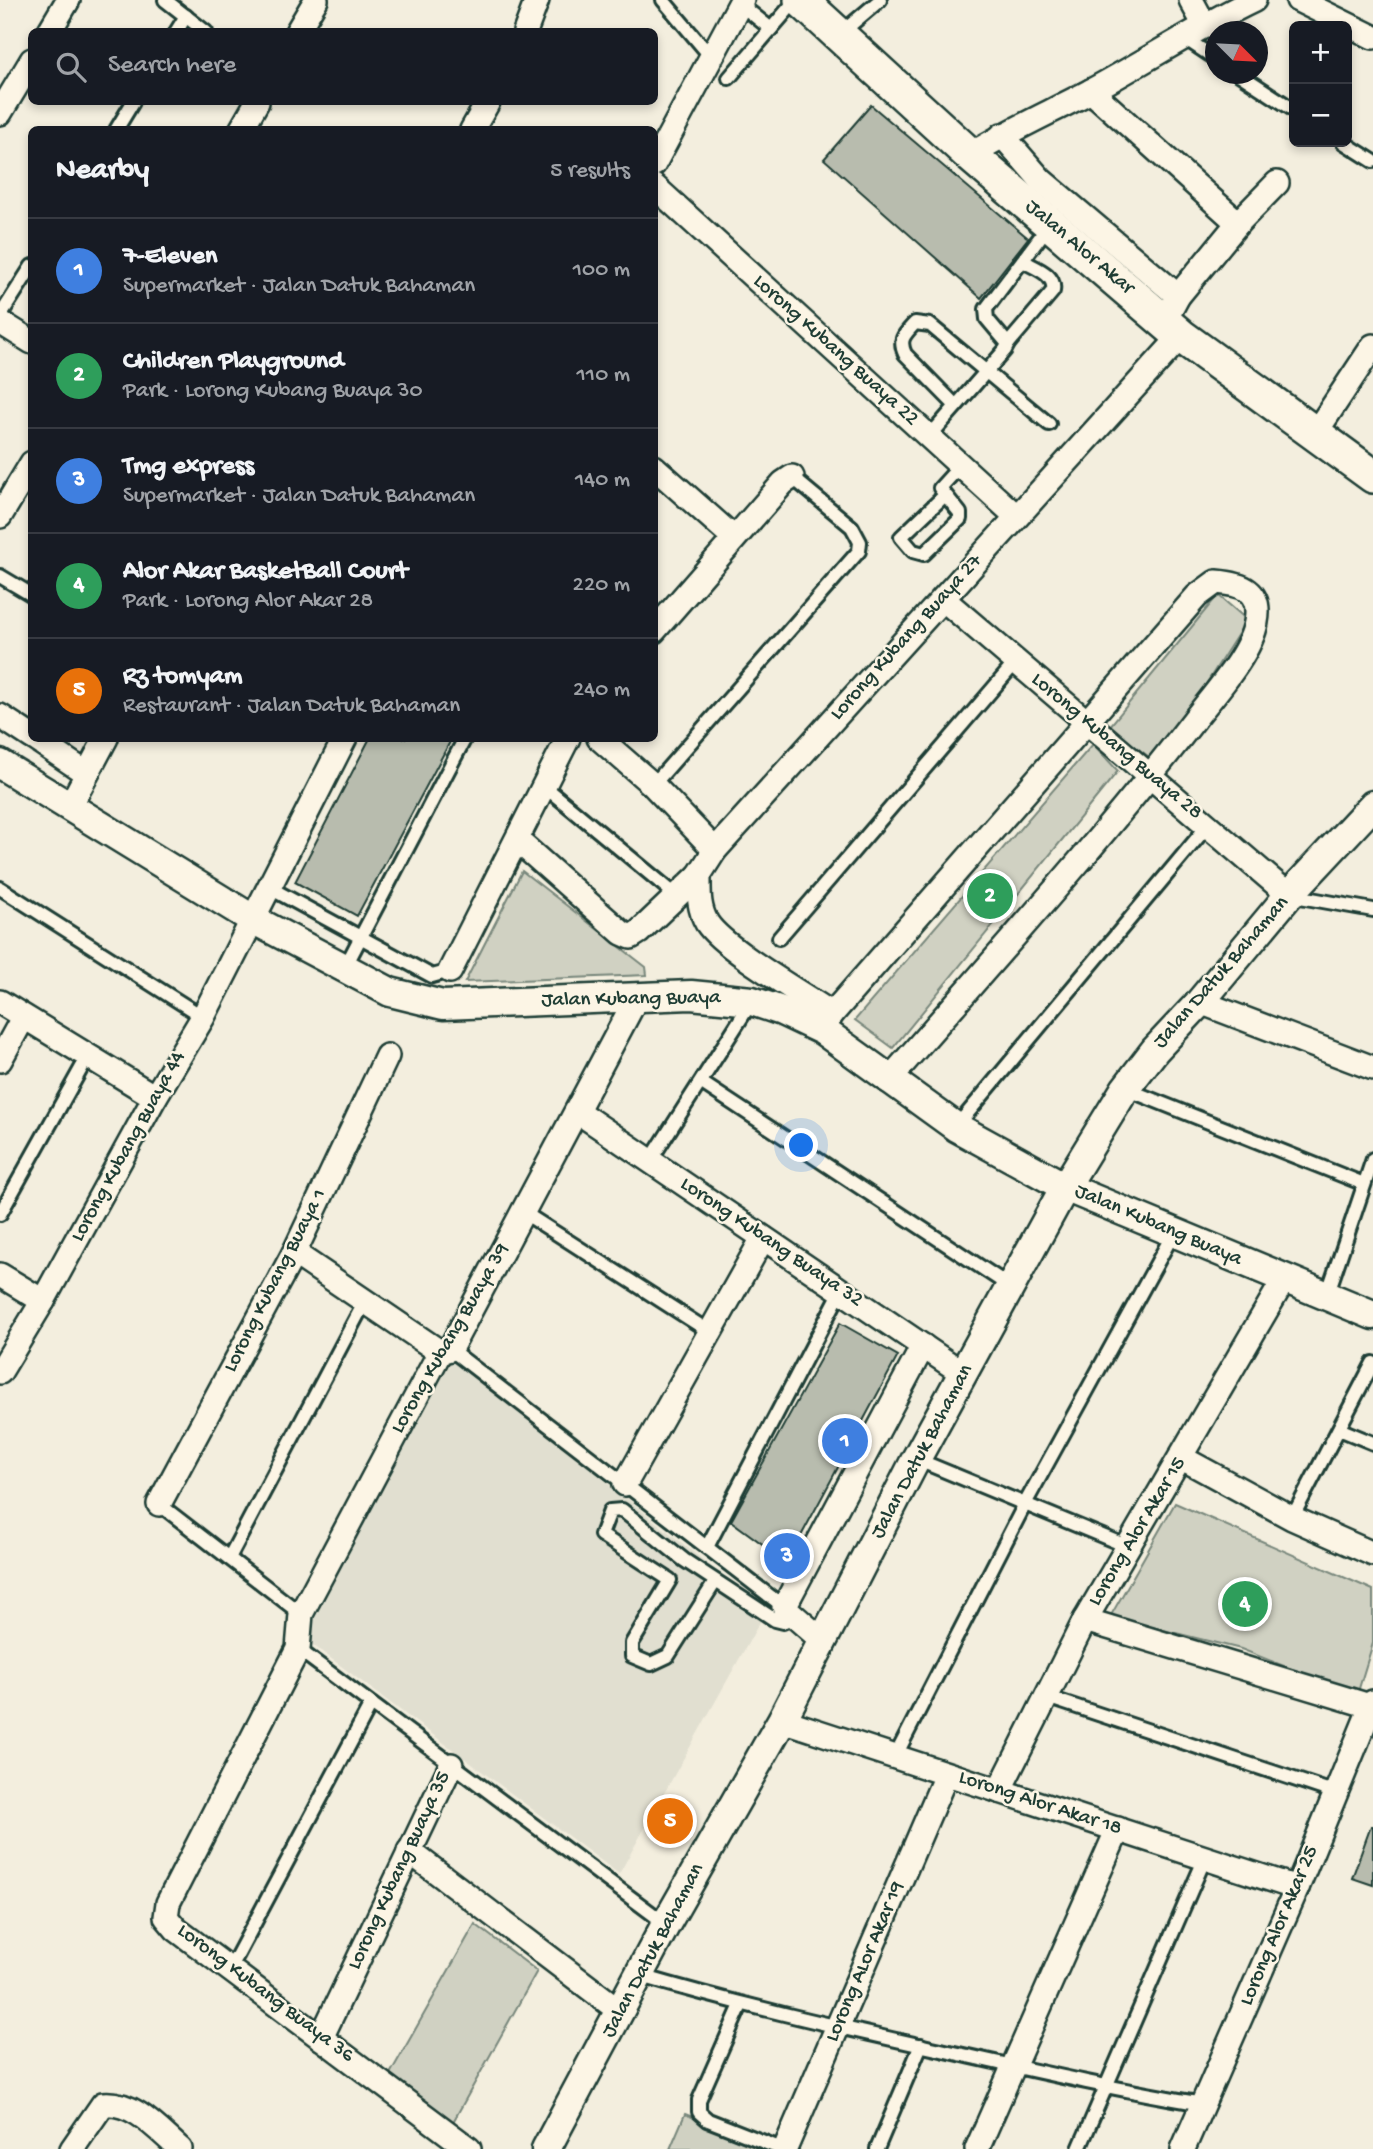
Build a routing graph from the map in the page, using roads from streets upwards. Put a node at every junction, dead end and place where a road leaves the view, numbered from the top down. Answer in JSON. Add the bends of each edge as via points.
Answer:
{"nodes":[{"id":1,"x":68,"y":0,"type":"edge"},
{"id":2,"x":316,"y":0,"type":"edge"},
{"id":3,"x":537,"y":0,"type":"edge"},
{"id":4,"x":802,"y":0,"type":"edge"},
{"id":5,"x":1191,"y":0,"type":"edge"},
{"id":6,"x":1254,"y":0,"type":"edge"},
{"id":7,"x":1298,"y":0,"type":"edge"},
{"id":8,"x":741,"y":2,"type":"edge"},
{"id":9,"x":1204,"y":24,"type":"junction"},
{"id":10,"x":51,"y":28,"type":"edge"},
{"id":11,"x":300,"y":28,"type":"edge"},
{"id":12,"x":526,"y":28,"type":"edge"},
{"id":13,"x":1373,"y":37,"type":"edge"},
{"id":14,"x":28,"y":64,"type":"edge"},
{"id":15,"x":8,"y":81,"type":"edge"},
{"id":16,"x":1090,"y":91,"type":"junction"},
{"id":17,"x":255,"y":105,"type":"edge"},
{"id":18,"x":486,"y":105,"type":"edge"},
{"id":19,"x":0,"y":113,"type":"edge"},
{"id":20,"x":242,"y":126,"type":"edge"},
{"id":21,"x":474,"y":126,"type":"edge"},
{"id":22,"x":1002,"y":135,"type":"junction"},
{"id":23,"x":970,"y":155,"type":"junction"},
{"id":24,"x":658,"y":157,"type":"edge"},
{"id":25,"x":1277,"y":183,"type":"dead end"},
{"id":26,"x":1030,"y":189,"type":"junction"},
{"id":27,"x":658,"y":190,"type":"edge"},
{"id":28,"x":1238,"y":223,"type":"junction"},
{"id":29,"x":1175,"y":318,"type":"junction"},
{"id":30,"x":0,"y":322,"type":"edge"},
{"id":31,"x":28,"y":340,"type":"edge"},
{"id":32,"x":1373,"y":346,"type":"edge"},
{"id":33,"x":1314,"y":435,"type":"junction"},
{"id":34,"x":28,"y":470,"type":"edge"},
{"id":35,"x":1373,"y":476,"type":"edge"},
{"id":36,"x":658,"y":477,"type":"edge"},
{"id":37,"x":792,"y":477,"type":"road end"},
{"id":38,"x":0,"y":516,"type":"edge"},
{"id":39,"x":1016,"y":516,"type":"junction"},
{"id":40,"x":734,"y":538,"type":"junction"},
{"id":41,"x":943,"y":599,"type":"junction"},
{"id":42,"x":658,"y":626,"type":"edge"},
{"id":43,"x":0,"y":716,"type":"edge"},
{"id":44,"x":1088,"y":723,"type":"junction"},
{"id":45,"x":28,"y":735,"type":"edge"},
{"id":46,"x":39,"y":742,"type":"edge"},
{"id":47,"x":104,"y":742,"type":"edge"},
{"id":48,"x":343,"y":742,"type":"edge"},
{"id":49,"x":566,"y":742,"type":"edge"},
{"id":50,"x":604,"y":742,"type":"edge"},
{"id":51,"x":1,"y":766,"type":"edge"},
{"id":52,"x":86,"y":773,"type":"junction"},
{"id":53,"x":1151,"y":777,"type":"junction"},
{"id":54,"x":1373,"y":805,"type":"edge"},
{"id":55,"x":70,"y":806,"type":"junction"},
{"id":56,"x":517,"y":840,"type":"junction"},
{"id":57,"x":715,"y":850,"type":"junction"},
{"id":58,"x":699,"y":875,"type":"junction"},
{"id":59,"x":1289,"y":895,"type":"junction"},
{"id":60,"x":254,"y":920,"type":"junction"},
{"id":61,"x":450,"y":971,"type":"road end"},
{"id":62,"x":637,"y":997,"type":"junction"},
{"id":63,"x":0,"y":1002,"type":"edge"},
{"id":64,"x":1200,"y":1002,"type":"junction"},
{"id":65,"x":23,"y":1018,"type":"junction"},
{"id":66,"x":827,"y":1022,"type":"junction"},
{"id":67,"x":387,"y":1056,"type":"dead end"},
{"id":68,"x":0,"y":1060,"type":"edge"},
{"id":69,"x":1373,"y":1068,"type":"edge"},
{"id":70,"x":888,"y":1081,"type":"junction"},
{"id":71,"x":155,"y":1097,"type":"junction"},
{"id":72,"x":578,"y":1112,"type":"junction"},
{"id":73,"x":1065,"y":1186,"type":"junction"},
{"id":74,"x":763,"y":1238,"type":"junction"},
{"id":75,"x":294,"y":1253,"type":"junction"},
{"id":76,"x":0,"y":1275,"type":"edge"},
{"id":77,"x":1285,"y":1278,"type":"junction"},
{"id":78,"x":43,"y":1301,"type":"junction"},
{"id":79,"x":1373,"y":1315,"type":"edge"},
{"id":80,"x":922,"y":1346,"type":"junction"},
{"id":81,"x":445,"y":1350,"type":"junction"},
{"id":82,"x":0,"y":1372,"type":"edge"},
{"id":83,"x":964,"y":1374,"type":"junction"},
{"id":84,"x":1182,"y":1458,"type":"junction"},
{"id":85,"x":625,"y":1484,"type":"road end"},
{"id":86,"x":159,"y":1504,"type":"road end"},
{"id":87,"x":1373,"y":1554,"type":"edge"},
{"id":88,"x":1085,"y":1620,"type":"junction"},
{"id":89,"x":824,"y":1642,"type":"junction"},
{"id":90,"x":298,"y":1649,"type":"joint"},
{"id":91,"x":1372,"y":1705,"type":"edge"},
{"id":92,"x":782,"y":1720,"type":"junction"},
{"id":93,"x":451,"y":1765,"type":"road end"},
{"id":94,"x":946,"y":1775,"type":"junction"},
{"id":95,"x":999,"y":1791,"type":"junction"},
{"id":96,"x":1118,"y":1829,"type":"junction"},
{"id":97,"x":409,"y":1851,"type":"junction"},
{"id":98,"x":1297,"y":1888,"type":"junction"},
{"id":99,"x":621,"y":2012,"type":"junction"},
{"id":100,"x":321,"y":2038,"type":"junction"},
{"id":101,"x":72,"y":2149,"type":"edge"},
{"id":102,"x":180,"y":2149,"type":"edge"},
{"id":103,"x":469,"y":2149,"type":"edge"},
{"id":104,"x":546,"y":2149,"type":"edge"},
{"id":105,"x":784,"y":2149,"type":"edge"},
{"id":106,"x":977,"y":2149,"type":"edge"},
{"id":107,"x":1183,"y":2149,"type":"edge"}],
"edges":[{"from":1,"to":10,"type":"street"},
{"from":2,"to":11,"type":"street"},
{"from":3,"to":12,"type":"street"},
{"from":4,"to":23,"type":"main road","name":"Jalan Alor Akar"},
{"from":5,"to":9,"type":"street"},
{"from":6,"to":9,"type":"street"},
{"from":7,"to":13,"type":"street"},
{"from":8,"to":24,"type":"street"},
{"from":9,"to":16,"type":"street"},
{"from":14,"to":15,"type":"street"},
{"from":15,"to":19,"type":"street"},
{"from":16,"to":22,"type":"street"},
{"from":16,"to":28,"type":"street"},
{"from":17,"to":20,"type":"street"},
{"from":18,"to":21,"type":"street"},
{"from":22,"to":23,"type":"street"},
{"from":22,"to":26,"type":"street"},
{"from":23,"to":26,"type":"main road","name":"Jalan Alor Akar"},
{"from":25,"to":28,"type":"street","name":"Lorong Kubang Buaya 27"},
{"from":26,"to":29,"type":"street"},
{"from":26,"to":29,"type":"main road","name":"Jalan Alor Akar","via":[[1051,224]]},
{"from":27,"to":39,"type":"street","name":"Lorong Kubang Buaya 22"},
{"from":28,"to":29,"type":"street","name":"Lorong Kubang Buaya 27"},
{"from":29,"to":33,"type":"main road","name":"Jalan Alor Akar"},
{"from":29,"to":39,"type":"street","name":"Lorong Kubang Buaya 27"},
{"from":30,"to":31,"type":"street"},
{"from":32,"to":33,"type":"street"},
{"from":33,"to":35,"type":"main road","name":"Jalan Alor Akar"},
{"from":34,"to":38,"type":"street"},
{"from":36,"to":40,"type":"street"},
{"from":37,"to":40,"type":"street"},
{"from":39,"to":41,"type":"street","name":"Lorong Kubang Buaya 27"},
{"from":40,"to":42,"type":"street"},
{"from":41,"to":44,"type":"street","name":"Lorong Kubang Buaya 28"},
{"from":41,"to":57,"type":"street","name":"Lorong Kubang Buaya 27"},
{"from":43,"to":45,"type":"street"},
{"from":44,"to":53,"type":"street","name":"Lorong Kubang Buaya 28"},
{"from":44,"to":53,"type":"street","via":[[1198,596],[1216,582],[1240,584],[1251,593],[1257,606],[1251,638]]},
{"from":44,"to":66,"type":"street"},
{"from":46,"to":52,"type":"street"},
{"from":47,"to":52,"type":"street"},
{"from":48,"to":60,"type":"street","name":"Lorong Kubang Buaya 44"},
{"from":49,"to":56,"type":"street"},
{"from":50,"to":57,"type":"street","via":[[653,785]]},
{"from":51,"to":55,"type":"street","name":"Jalan Kubang Buaya"},
{"from":52,"to":55,"type":"street"},
{"from":53,"to":59,"type":"street","name":"Lorong Kubang Buaya 28"},
{"from":53,"to":70,"type":"street"},
{"from":54,"to":59,"type":"street","name":"Jalan Datuk Bahaman"},
{"from":55,"to":60,"type":"street","name":"Jalan Kubang Buaya"},
{"from":56,"to":58,"type":"street","name":"Lorong Kubang Buaya 27","via":[[631,937]]},
{"from":56,"to":61,"type":"street"},
{"from":57,"to":58,"type":"street","name":"Lorong Kubang Buaya 27"},
{"from":58,"to":66,"type":"street","via":[[698,901],[708,924]]},
{"from":59,"to":64,"type":"street","name":"Jalan Datuk Bahaman"},
{"from":60,"to":62,"type":"street","name":"Jalan Kubang Buaya","via":[[390,992],[443,1005]]},
{"from":60,"to":71,"type":"street","name":"Lorong Kubang Buaya 44"},
{"from":62,"to":66,"type":"street","name":"Jalan Kubang Buaya","via":[[691,995],[752,1001]]},
{"from":62,"to":72,"type":"street","name":"Lorong Kubang Buaya 39"},
{"from":63,"to":65,"type":"street"},
{"from":64,"to":69,"type":"street"},
{"from":64,"to":73,"type":"street","name":"Jalan Datuk Bahaman","via":[[1125,1089]]},
{"from":65,"to":68,"type":"street"},
{"from":65,"to":71,"type":"street"},
{"from":66,"to":70,"type":"street","name":"Jalan Kubang Buaya"},
{"from":67,"to":75,"type":"street","name":"Lorong Kubang Buaya 1"},
{"from":70,"to":73,"type":"street","name":"Jalan Kubang Buaya","via":[[956,1127]]},
{"from":71,"to":78,"type":"street","name":"Lorong Kubang Buaya 44"},
{"from":72,"to":74,"type":"street","name":"Lorong Kubang Buaya 32"},
{"from":72,"to":81,"type":"street","name":"Lorong Kubang Buaya 39"},
{"from":73,"to":77,"type":"street","name":"Jalan Kubang Buaya"},
{"from":73,"to":83,"type":"street","name":"Jalan Datuk Bahaman"},
{"from":74,"to":80,"type":"street","name":"Lorong Kubang Buaya 32"},
{"from":74,"to":85,"type":"street"},
{"from":75,"to":81,"type":"street","via":[[364,1303]]},
{"from":75,"to":86,"type":"street","name":"Lorong Kubang Buaya 1"},
{"from":76,"to":78,"type":"street"},
{"from":77,"to":79,"type":"street","name":"Jalan Kubang Buaya"},
{"from":77,"to":84,"type":"street","name":"Lorong Alor Akar 15"},
{"from":78,"to":82,"type":"street","name":"Lorong Kubang Buaya 44"},
{"from":80,"to":83,"type":"street","name":"Lorong Kubang Buaya 32"},
{"from":80,"to":89,"type":"street","via":[[790,1612]]},
{"from":81,"to":90,"type":"street","name":"Lorong Kubang Buaya 39","via":[[301,1614]]},
{"from":83,"to":89,"type":"street","name":"Jalan Datuk Bahaman"},
{"from":84,"to":87,"type":"street","via":[[1292,1518]]},
{"from":84,"to":88,"type":"street","name":"Lorong Alor Akar 15"},
{"from":88,"to":91,"type":"street"},
{"from":88,"to":95,"type":"street","name":"Lorong Alor Akar 15"},
{"from":89,"to":92,"type":"street","name":"Jalan Datuk Bahaman"},
{"from":90,"to":100,"type":"street","name":"Lorong Kubang Buaya 36","via":[[168,1903],[166,1917],[229,1971]]},
{"from":91,"to":98,"type":"street","name":"Lorong Alor Akar 25"},
{"from":92,"to":94,"type":"street","name":"Lorong Alor Akar 18"},
{"from":92,"to":99,"type":"street","name":"Jalan Datuk Bahaman"},
{"from":93,"to":97,"type":"street","name":"Lorong Kubang Buaya 35"},
{"from":94,"to":95,"type":"street","name":"Lorong Alor Akar 18"},
{"from":94,"to":105,"type":"street","name":"Lorong ALor Akar 19"},
{"from":95,"to":96,"type":"street","name":"Lorong Alor Akar 18"},
{"from":96,"to":98,"type":"street","name":"Lorong Alor Akar 18"},
{"from":96,"to":106,"type":"street"},
{"from":97,"to":99,"type":"street"},
{"from":97,"to":100,"type":"street","name":"Lorong Kubang Buaya 35"},
{"from":98,"to":107,"type":"street","name":"Lorong Alor Akar 25"},
{"from":99,"to":104,"type":"street","name":"Jalan Datuk Bahaman"},
{"from":100,"to":103,"type":"street","name":"Lorong Kubang Buaya 36"},
{"from":101,"to":102,"type":"street","via":[[103,2104],[119,2103]]}]}
